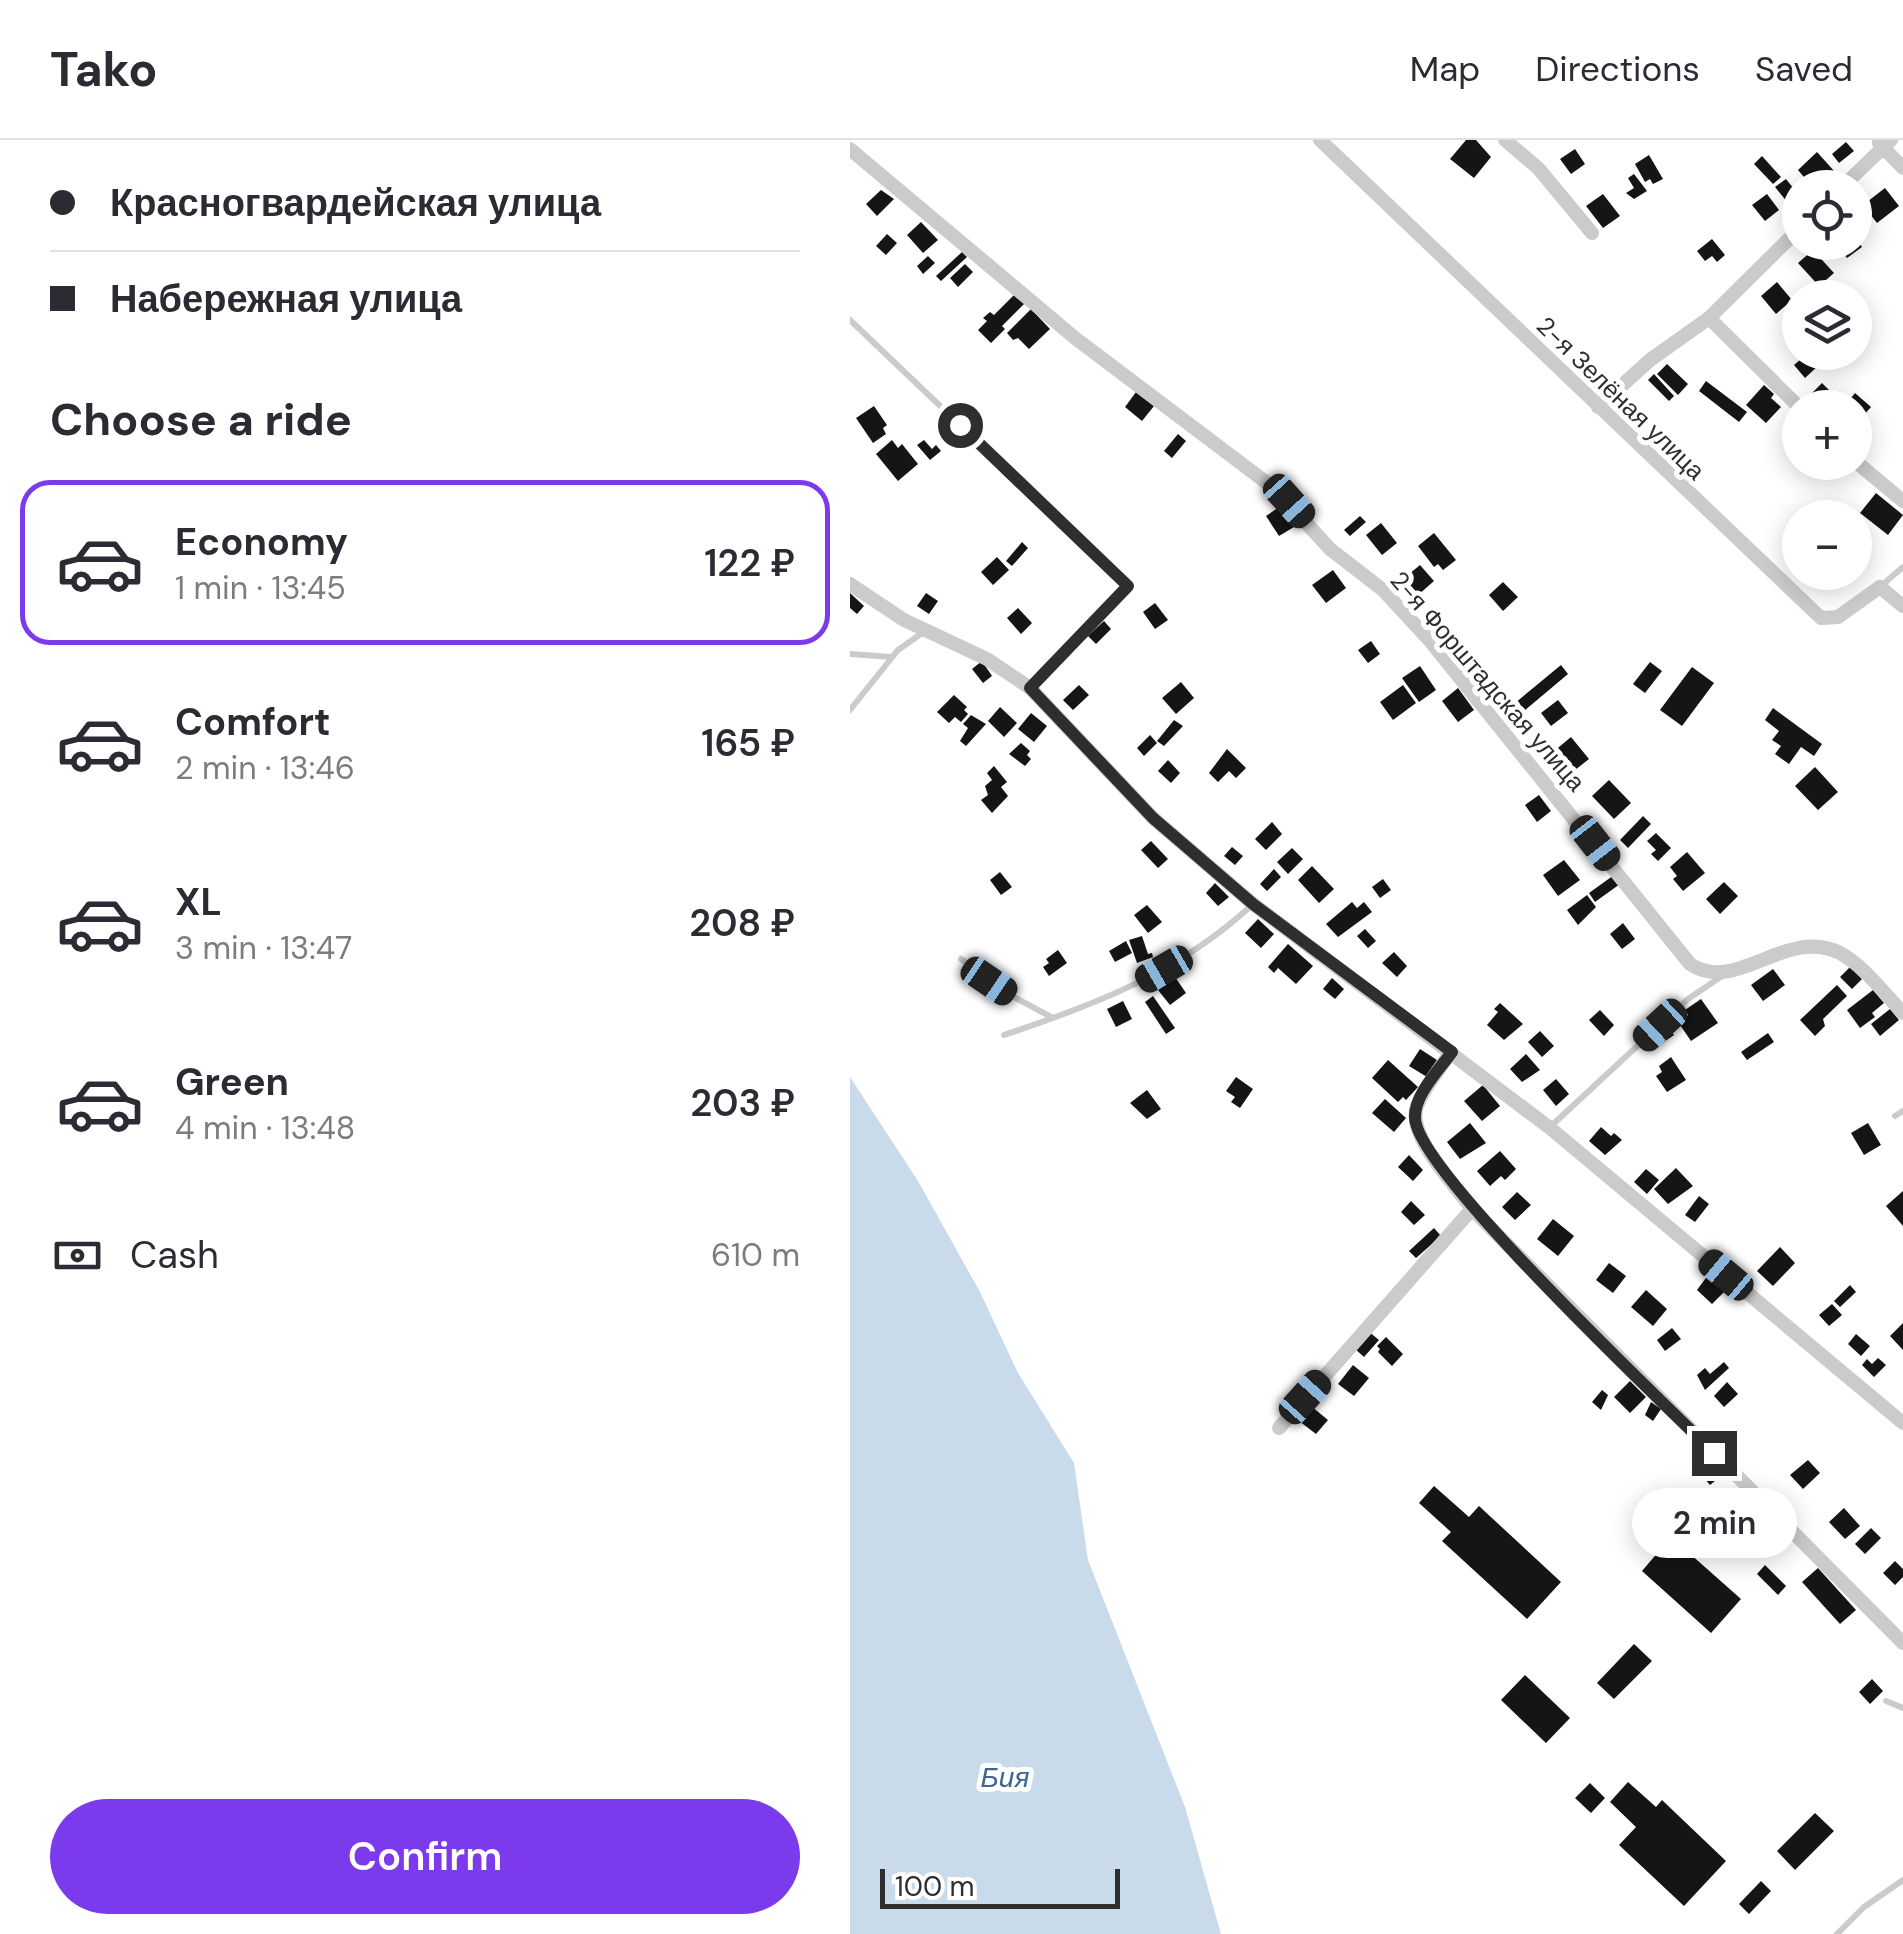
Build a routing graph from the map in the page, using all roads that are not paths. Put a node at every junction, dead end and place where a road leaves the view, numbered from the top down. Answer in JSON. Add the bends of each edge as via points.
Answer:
{"nodes":[{"id":1,"x":1320,"y":140,"type":"edge"},
{"id":2,"x":1505,"y":140,"type":"edge"},
{"id":3,"x":1883,"y":142,"type":"edge"},
{"id":4,"x":850,"y":149,"type":"edge"},
{"id":5,"x":1903,"y":168,"type":"edge"},
{"id":6,"x":1857,"y":170,"type":"edge"},
{"id":7,"x":1592,"y":233,"type":"dead end"},
{"id":8,"x":1782,"y":246,"type":"edge"},
{"id":9,"x":1709,"y":318,"type":"junction"},
{"id":10,"x":850,"y":320,"type":"edge"},
{"id":11,"x":1782,"y":390,"type":"edge"},
{"id":12,"x":1598,"y":408,"type":"junction"},
{"id":13,"x":1872,"y":475,"type":"edge"},
{"id":14,"x":1903,"y":501,"type":"edge"},
{"id":15,"x":1903,"y":566,"type":"edge"},
{"id":16,"x":850,"y":584,"type":"edge"},
{"id":17,"x":1880,"y":587,"type":"junction"},
{"id":18,"x":1903,"y":606,"type":"edge"},
{"id":19,"x":926,"y":630,"type":"junction"},
{"id":20,"x":850,"y":654,"type":"edge"},
{"id":21,"x":892,"y":657,"type":"junction"},
{"id":22,"x":1030,"y":688,"type":"junction"},
{"id":23,"x":850,"y":710,"type":"edge"},
{"id":24,"x":1253,"y":904,"type":"junction"},
{"id":25,"x":961,"y":959,"type":"dead end"},
{"id":26,"x":1729,"y":972,"type":"junction"},
{"id":27,"x":1903,"y":1012,"type":"edge"},
{"id":28,"x":1054,"y":1018,"type":"junction"},
{"id":29,"x":1004,"y":1035,"type":"dead end"},
{"id":30,"x":1452,"y":1052,"type":"junction"},
{"id":31,"x":1903,"y":1111,"type":"edge"},
{"id":32,"x":1895,"y":1116,"type":"dead end"},
{"id":33,"x":1550,"y":1128,"type":"junction"},
{"id":34,"x":1472,"y":1209,"type":"junction"},
{"id":35,"x":1903,"y":1422,"type":"edge"},
{"id":36,"x":1278,"y":1428,"type":"dead end"},
{"id":37,"x":1903,"y":1643,"type":"edge"},
{"id":38,"x":1886,"y":1702,"type":"dead end"},
{"id":39,"x":1903,"y":1708,"type":"edge"},
{"id":40,"x":1903,"y":1880,"type":"edge"},
{"id":41,"x":1837,"y":1934,"type":"edge"}],
"edges":[{"from":1,"to":12,"type":"street","name":"2-я Зелёная улица"},
{"from":2,"to":7,"type":"street"},
{"from":3,"to":5,"type":"street"},
{"from":3,"to":6,"type":"street"},
{"from":4,"to":26,"type":"street","name":"2-я Форштадская улица","via":[[1075,338],[1289,501],[1330,549],[1382,590],[1431,642],[1682,955],[1697,968]]},
{"from":8,"to":9,"type":"street"},
{"from":9,"to":11,"type":"street"},
{"from":9,"to":12,"type":"street"},
{"from":10,"to":22,"type":"lane","via":[[1128,585]]},
{"from":12,"to":17,"type":"street","name":"2-я Зелёная улица","via":[[1821,618],[1838,617]]},
{"from":13,"to":14,"type":"street"},
{"from":15,"to":17,"type":"lane"},
{"from":16,"to":19,"type":"street"},
{"from":17,"to":18,"type":"street"},
{"from":19,"to":21,"type":"lane"},
{"from":19,"to":22,"type":"street"},
{"from":20,"to":21,"type":"lane"},
{"from":21,"to":23,"type":"lane"},
{"from":22,"to":24,"type":"street","via":[[1153,818]]},
{"from":24,"to":28,"type":"lane","via":[[1192,953],[1137,985]]},
{"from":24,"to":30,"type":"street"},
{"from":25,"to":28,"type":"lane"},
{"from":26,"to":27,"type":"street","via":[[1798,946],[1830,949]]},
{"from":26,"to":33,"type":"lane","via":[[1688,999]]},
{"from":28,"to":29,"type":"lane"},
{"from":30,"to":33,"type":"street"},
{"from":30,"to":34,"type":"street","via":[[1418,1102],[1414,1120]]},
{"from":31,"to":32,"type":"lane"},
{"from":33,"to":35,"type":"street"},
{"from":34,"to":36,"type":"street"},
{"from":34,"to":37,"type":"street"},
{"from":38,"to":39,"type":"lane"},
{"from":40,"to":41,"type":"lane"}]}
